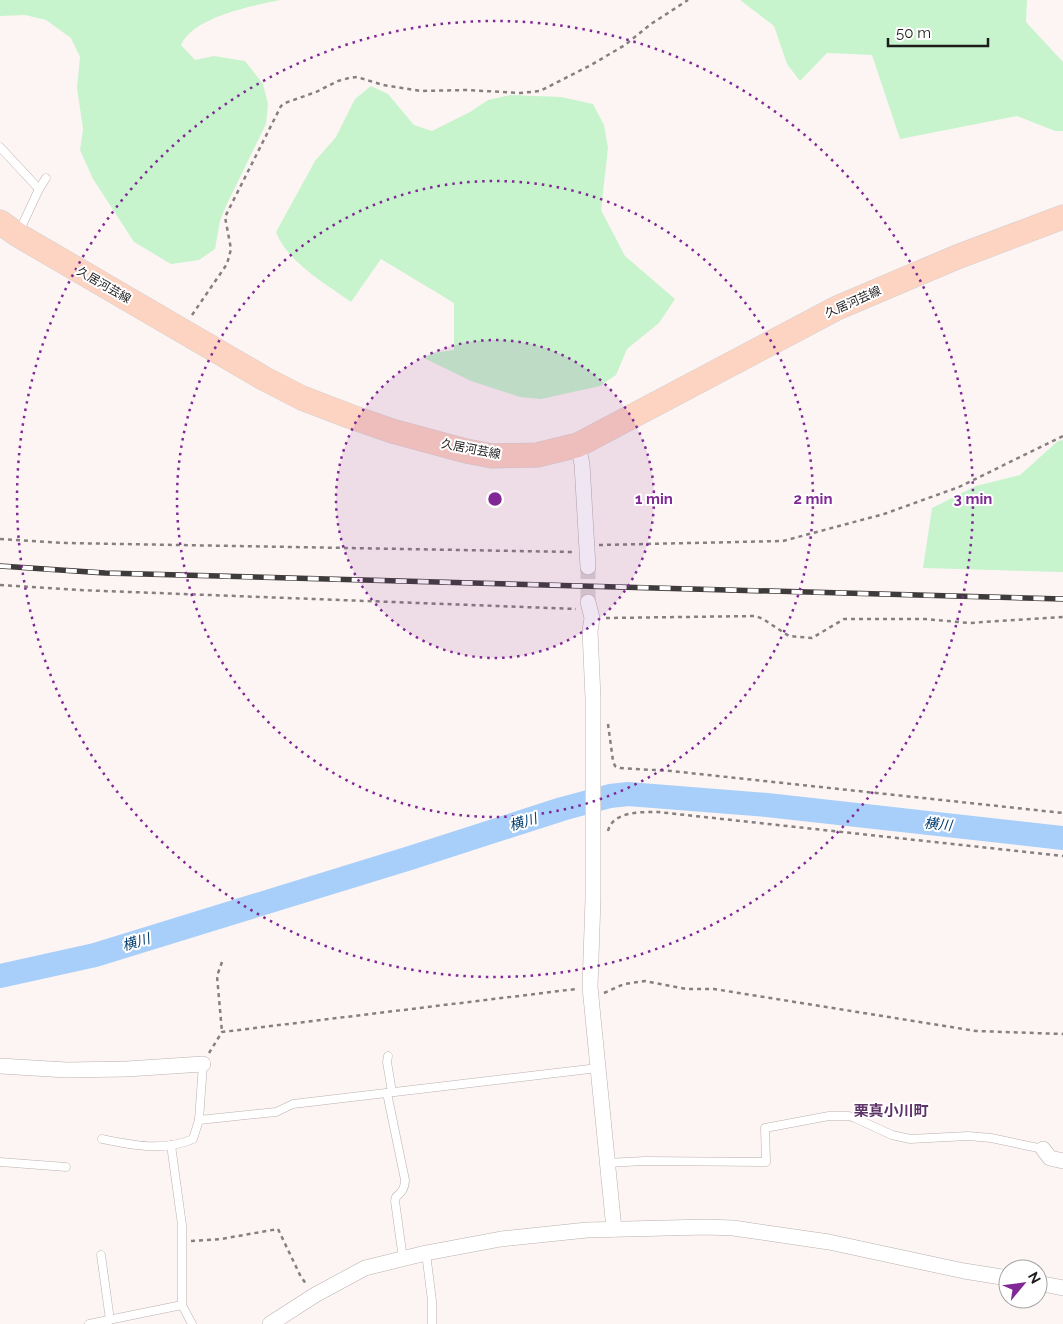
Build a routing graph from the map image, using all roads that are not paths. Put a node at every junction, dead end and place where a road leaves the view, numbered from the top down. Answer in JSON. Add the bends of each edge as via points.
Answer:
{"nodes":[{"id":1,"x":0,"y":147,"type":"edge"},
{"id":2,"x":46,"y":178,"type":"dead end"},
{"id":3,"x":38,"y":189,"type":"junction"},
{"id":4,"x":1063,"y":217,"type":"edge"},
{"id":5,"x":9,"y":229,"type":"edge"},
{"id":6,"x":578,"y":446,"type":"junction"},
{"id":7,"x":588,"y":568,"type":"tunnel mouth"},
{"id":8,"x":590,"y":610,"type":"tunnel mouth"},
{"id":9,"x":388,"y":1056,"type":"dead end"},
{"id":10,"x":202,"y":1064,"type":"joint"},
{"id":11,"x":0,"y":1066,"type":"edge"},
{"id":12,"x":598,"y":1068,"type":"junction"},
{"id":13,"x":389,"y":1093,"type":"junction"},
{"id":14,"x":199,"y":1120,"type":"junction"},
{"id":15,"x":102,"y":1139,"type":"dead end"},
{"id":16,"x":171,"y":1145,"type":"junction"},
{"id":17,"x":1043,"y":1150,"type":"joint"},
{"id":18,"x":1063,"y":1161,"type":"edge"},
{"id":19,"x":0,"y":1162,"type":"edge"},
{"id":20,"x":606,"y":1163,"type":"junction"},
{"id":21,"x":66,"y":1167,"type":"dead end"},
{"id":22,"x":614,"y":1229,"type":"junction"},
{"id":23,"x":426,"y":1253,"type":"junction"},
{"id":24,"x":101,"y":1255,"type":"dead end"},
{"id":25,"x":403,"y":1259,"type":"junction"},
{"id":26,"x":998,"y":1276,"type":"edge"},
{"id":27,"x":1048,"y":1285,"type":"edge"},
{"id":28,"x":1063,"y":1288,"type":"edge"},
{"id":29,"x":182,"y":1305,"type":"junction"},
{"id":30,"x":129,"y":1316,"type":"junction"},
{"id":31,"x":110,"y":1320,"type":"junction"},
{"id":32,"x":89,"y":1324,"type":"edge"},
{"id":33,"x":132,"y":1324,"type":"edge"},
{"id":34,"x":192,"y":1324,"type":"edge"},
{"id":35,"x":270,"y":1324,"type":"edge"},
{"id":36,"x":432,"y":1324,"type":"edge"}],
"edges":[{"from":1,"to":3,"type":"lane"},
{"from":2,"to":3,"type":"lane"},
{"from":3,"to":5,"type":"lane"},
{"from":4,"to":6,"type":"main road","name":"久居河芸線","via":[[837,308]]},
{"from":5,"to":6,"type":"main road","name":"久居河芸線","via":[[302,398],[392,431],[492,456],[537,455]]},
{"from":6,"to":7,"type":"street","via":[[582,464]]},
{"from":8,"to":12,"type":"street","via":[[593,698],[591,992]]},
{"from":9,"to":13,"type":"lane"},
{"from":10,"to":11,"type":"street","via":[[67,1070]]},
{"from":10,"to":14,"type":"lane"},
{"from":12,"to":13,"type":"lane"},
{"from":12,"to":20,"type":"street"},
{"from":13,"to":14,"type":"lane","via":[[293,1104],[276,1112]]},
{"from":13,"to":25,"type":"lane","via":[[405,1180],[402,1193],[395,1201]]},
{"from":14,"to":16,"type":"lane","via":[[193,1139]]},
{"from":15,"to":16,"type":"lane","via":[[142,1146]]},
{"from":16,"to":29,"type":"lane","via":[[182,1225]]},
{"from":17,"to":18,"type":"street","via":[[1050,1158]]},
{"from":17,"to":20,"type":"lane","via":[[968,1136],[910,1139],[892,1135],[855,1118],[835,1116],[765,1128],[766,1162]]},
{"from":19,"to":21,"type":"lane"},
{"from":20,"to":22,"type":"street"},
{"from":22,"to":23,"type":"street","via":[[528,1236]]},
{"from":22,"to":26,"type":"street","via":[[733,1228],[829,1242]]},
{"from":23,"to":25,"type":"street"},
{"from":23,"to":36,"type":"lane"},
{"from":24,"to":31,"type":"lane"},
{"from":25,"to":35,"type":"street","via":[[350,1275]]},
{"from":27,"to":28,"type":"street"},
{"from":29,"to":30,"type":"lane"},
{"from":29,"to":34,"type":"lane"},
{"from":30,"to":31,"type":"lane"},
{"from":30,"to":33,"type":"lane"},
{"from":31,"to":32,"type":"lane"}]}
